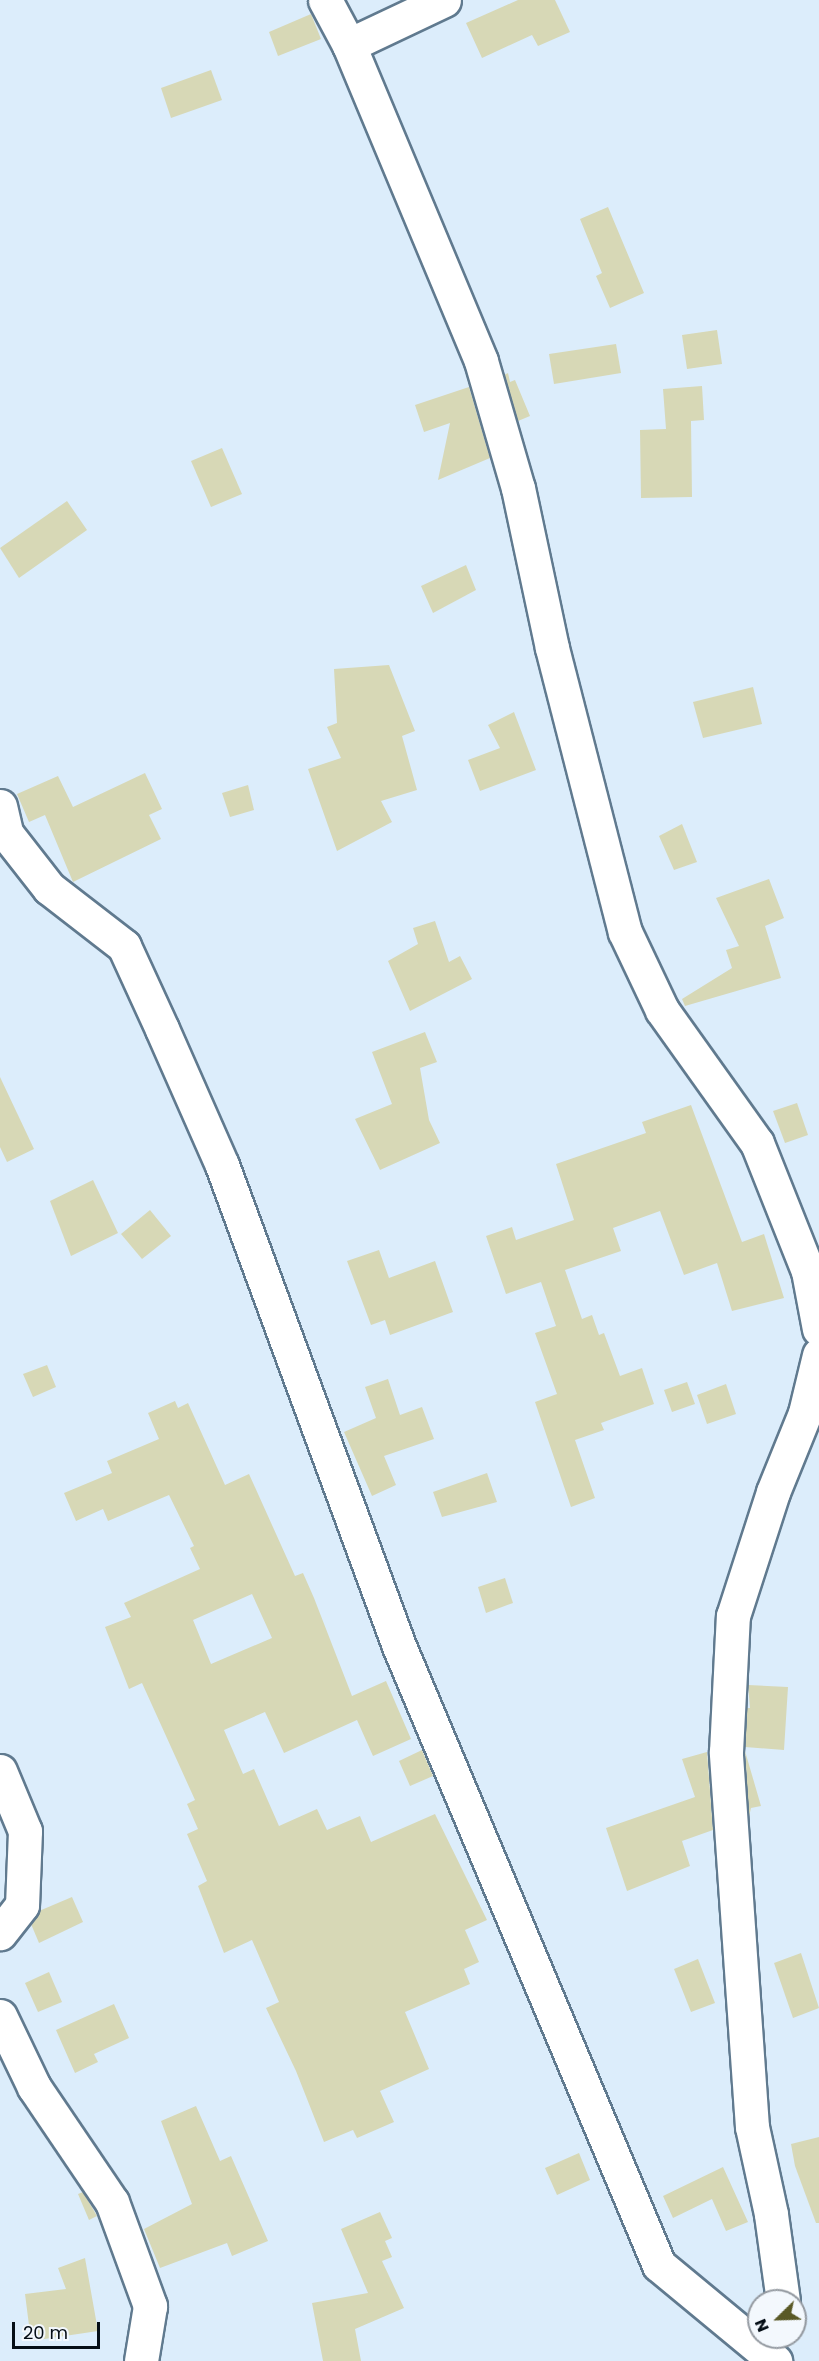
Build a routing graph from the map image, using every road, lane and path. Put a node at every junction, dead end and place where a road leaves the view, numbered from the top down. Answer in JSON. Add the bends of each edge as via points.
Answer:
{"nodes":[{"id":1,"x":325,"y":0,"type":"edge"},
{"id":2,"x":444,"y":0,"type":"edge"},
{"id":3,"x":349,"y":45,"type":"junction"},
{"id":4,"x":0,"y":806,"type":"edge"},
{"id":5,"x":819,"y":1329,"type":"edge"},
{"id":6,"x":819,"y":1355,"type":"edge"},
{"id":7,"x":0,"y":1771,"type":"edge"},
{"id":8,"x":0,"y":1933,"type":"edge"},
{"id":9,"x":0,"y":2016,"type":"edge"},
{"id":10,"x":781,"y":2289,"type":"edge"},
{"id":11,"x":141,"y":2361,"type":"edge"},
{"id":12,"x":775,"y":2361,"type":"edge"}],
"edges":[{"from":1,"to":3,"type":"street"},
{"from":2,"to":3,"type":"street"},
{"from":3,"to":5,"type":"street","via":[[481,361],[518,488],[552,648],[625,933],[662,1010],[757,1143],[808,1271]]},
{"from":4,"to":12,"type":"street","via":[[6,833],[49,888],[124,946],[162,1029],[222,1165],[399,1646],[659,2265]]},
{"from":6,"to":10,"type":"street","via":[[805,1413],[773,1492],[733,1616],[726,1752],[752,2127],[771,2214]]},
{"from":7,"to":8,"type":"street","via":[[25,1831],[22,1905]]},
{"from":9,"to":11,"type":"street","via":[[34,2087],[112,2202],[150,2306]]}]}
